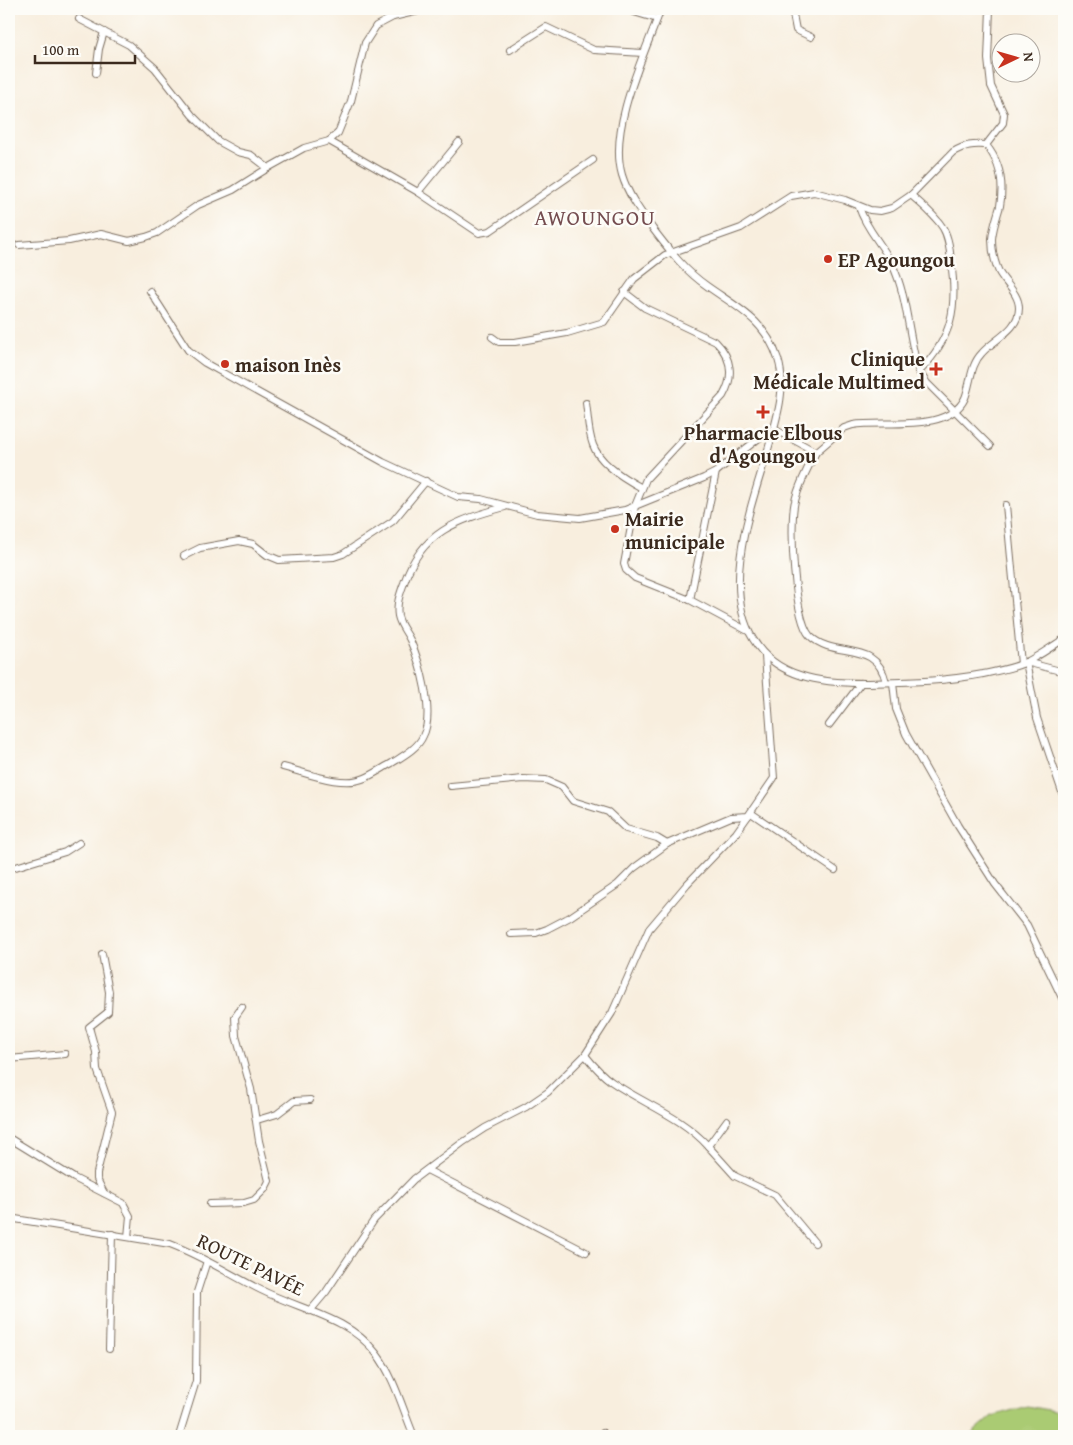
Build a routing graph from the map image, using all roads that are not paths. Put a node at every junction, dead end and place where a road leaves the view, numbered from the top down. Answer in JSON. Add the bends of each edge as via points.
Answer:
{"nodes":[{"id":1,"x":379,"y":9,"type":"edge"},
{"id":2,"x":427,"y":9,"type":"edge"},
{"id":3,"x":624,"y":9,"type":"edge"},
{"id":4,"x":660,"y":9,"type":"edge"},
{"id":5,"x":792,"y":9,"type":"edge"},
{"id":6,"x":990,"y":9,"type":"edge"},
{"id":7,"x":393,"y":17,"type":"junction"},
{"id":8,"x":79,"y":19,"type":"dead end"},
{"id":9,"x":657,"y":19,"type":"junction"},
{"id":10,"x":104,"y":32,"type":"junction"},
{"id":11,"x":810,"y":38,"type":"dead end"},
{"id":12,"x":510,"y":50,"type":"dead end"},
{"id":13,"x":644,"y":53,"type":"junction"},
{"id":14,"x":96,"y":73,"type":"dead end"},
{"id":15,"x":329,"y":140,"type":"junction"},
{"id":16,"x":459,"y":142,"type":"dead end"},
{"id":17,"x":986,"y":145,"type":"junction"},
{"id":18,"x":593,"y":160,"type":"dead end"},
{"id":19,"x":268,"y":168,"type":"junction"},
{"id":20,"x":418,"y":192,"type":"junction"},
{"id":21,"x":911,"y":195,"type":"junction"},
{"id":22,"x":859,"y":207,"type":"junction"},
{"id":23,"x":19,"y":245,"type":"dead end"},
{"id":24,"x":670,"y":252,"type":"junction"},
{"id":25,"x":150,"y":291,"type":"dead end"},
{"id":26,"x":624,"y":292,"type":"junction"},
{"id":27,"x":492,"y":337,"type":"dead end"},
{"id":28,"x":919,"y":372,"type":"junction"},
{"id":29,"x":586,"y":403,"type":"dead end"},
{"id":30,"x":955,"y":411,"type":"junction"},
{"id":31,"x":774,"y":429,"type":"junction"},
{"id":32,"x":990,"y":446,"type":"dead end"},
{"id":33,"x":816,"y":452,"type":"junction"},
{"id":34,"x":716,"y":472,"type":"junction"},
{"id":35,"x":426,"y":481,"type":"junction"},
{"id":36,"x":642,"y":488,"type":"junction"},
{"id":37,"x":1006,"y":505,"type":"dead end"},
{"id":38,"x":635,"y":506,"type":"junction"},
{"id":39,"x":504,"y":507,"type":"junction"},
{"id":40,"x":184,"y":556,"type":"dead end"},
{"id":41,"x":690,"y":600,"type":"junction"},
{"id":42,"x":748,"y":631,"type":"junction"},
{"id":43,"x":1064,"y":639,"type":"edge"},
{"id":44,"x":765,"y":656,"type":"junction"},
{"id":45,"x":1023,"y":663,"type":"junction"},
{"id":46,"x":1064,"y":672,"type":"edge"},
{"id":47,"x":886,"y":682,"type":"junction"},
{"id":48,"x":861,"y":683,"type":"junction"},
{"id":49,"x":893,"y":683,"type":"junction"},
{"id":50,"x":829,"y":725,"type":"dead end"},
{"id":51,"x":284,"y":768,"type":"dead end"},
{"id":52,"x":451,"y":786,"type":"dead end"},
{"id":53,"x":1064,"y":798,"type":"edge"},
{"id":54,"x":749,"y":814,"type":"junction"},
{"id":55,"x":79,"y":843,"type":"dead end"},
{"id":56,"x":667,"y":844,"type":"junction"},
{"id":57,"x":9,"y":869,"type":"edge"},
{"id":58,"x":835,"y":870,"type":"dead end"},
{"id":59,"x":511,"y":934,"type":"dead end"},
{"id":60,"x":102,"y":954,"type":"dead end"},
{"id":61,"x":1064,"y":1002,"type":"edge"},
{"id":62,"x":242,"y":1007,"type":"dead end"},
{"id":63,"x":65,"y":1054,"type":"dead end"},
{"id":64,"x":585,"y":1055,"type":"junction"},
{"id":65,"x":9,"y":1059,"type":"edge"},
{"id":66,"x":310,"y":1100,"type":"dead end"},
{"id":67,"x":257,"y":1120,"type":"junction"},
{"id":68,"x":727,"y":1120,"type":"dead end"},
{"id":69,"x":9,"y":1138,"type":"edge"},
{"id":70,"x":708,"y":1146,"type":"junction"},
{"id":71,"x":427,"y":1170,"type":"junction"},
{"id":72,"x":104,"y":1193,"type":"junction"},
{"id":73,"x":210,"y":1204,"type":"dead end"},
{"id":74,"x":9,"y":1218,"type":"edge"},
{"id":75,"x":112,"y":1234,"type":"junction"},
{"id":76,"x":128,"y":1237,"type":"junction"},
{"id":77,"x":815,"y":1243,"type":"dead end"},
{"id":78,"x":586,"y":1252,"type":"dead end"},
{"id":79,"x":207,"y":1261,"type":"junction"},
{"id":80,"x":310,"y":1311,"type":"junction"},
{"id":81,"x":109,"y":1348,"type":"dead end"},
{"id":82,"x":179,"y":1436,"type":"edge"},
{"id":83,"x":414,"y":1436,"type":"edge"}],
"edges":[{"from":1,"to":7,"type":"street"},
{"from":2,"to":7,"type":"street"},
{"from":3,"to":9,"type":"street"},
{"from":4,"to":9,"type":"street"},
{"from":5,"to":11,"type":"street","via":[[796,30]]},
{"from":6,"to":17,"type":"street","via":[[989,73],[991,86],[1004,114],[1003,123]]},
{"from":7,"to":15,"type":"street","via":[[371,31],[361,55],[343,123]]},
{"from":8,"to":10,"type":"street"},
{"from":9,"to":13,"type":"street"},
{"from":10,"to":14,"type":"street"},
{"from":10,"to":19,"type":"street","via":[[129,45],[156,68],[192,115],[218,141],[238,152],[251,154]]},
{"from":12,"to":13,"type":"street","via":[[546,27],[594,50]]},
{"from":13,"to":24,"type":"street","via":[[630,91],[619,160],[627,189]]},
{"from":15,"to":19,"type":"street","via":[[304,148]]},
{"from":15,"to":20,"type":"street"},
{"from":16,"to":20,"type":"street"},
{"from":17,"to":21,"type":"street","via":[[974,144],[953,152]]},
{"from":17,"to":30,"type":"street","via":[[1000,167],[1001,180],[1000,205],[992,238],[994,262],[1017,298],[1019,307],[1012,326],[976,359],[964,400]]},
{"from":18,"to":20,"type":"street","via":[[485,232],[473,231]]},
{"from":19,"to":23,"type":"street","via":[[146,237],[130,241],[101,234],[69,242]]},
{"from":21,"to":22,"type":"street","via":[[892,208],[880,211]]},
{"from":21,"to":28,"type":"street","via":[[944,229],[954,288],[950,327],[941,345]]},
{"from":22,"to":24,"type":"street","via":[[827,194],[805,192],[771,207],[741,228]]},
{"from":22,"to":28,"type":"street","via":[[864,222],[891,263],[899,282]]},
{"from":24,"to":26,"type":"street","via":[[642,272]]},
{"from":24,"to":31,"type":"street","via":[[696,279],[754,318],[771,340],[782,379]]},
{"from":25,"to":35,"type":"street","via":[[193,355],[383,462]]},
{"from":26,"to":27,"type":"street","via":[[604,322],[585,329],[506,343]]},
{"from":26,"to":36,"type":"street","via":[[645,308],[716,342],[730,365],[729,385],[723,396],[654,470]]},
{"from":28,"to":30,"type":"street"},
{"from":29,"to":36,"type":"street","via":[[593,446],[602,459]]},
{"from":30,"to":32,"type":"street"},
{"from":30,"to":33,"type":"street","via":[[950,416],[932,421],[853,425]]},
{"from":31,"to":33,"type":"street"},
{"from":31,"to":34,"type":"street"},
{"from":31,"to":42,"type":"street","via":[[743,544],[739,574],[739,596]]},
{"from":33,"to":47,"type":"street","via":[[797,491],[793,515],[794,562],[803,626],[825,645],[870,656],[879,663]]},
{"from":34,"to":38,"type":"street"},
{"from":34,"to":41,"type":"street"},
{"from":35,"to":39,"type":"street","via":[[458,497],[481,499]]},
{"from":35,"to":40,"type":"street","via":[[393,521],[344,554],[279,560],[253,544],[239,541],[200,548]]},
{"from":36,"to":38,"type":"street"},
{"from":37,"to":45,"type":"street"},
{"from":38,"to":39,"type":"street","via":[[580,518]]},
{"from":38,"to":41,"type":"street","via":[[624,564],[626,570],[635,578]]},
{"from":39,"to":51,"type":"street","via":[[447,526],[421,549],[406,576],[398,599],[398,614],[415,653],[428,710],[424,736],[415,747],[365,778],[353,781]]},
{"from":41,"to":42,"type":"street"},
{"from":42,"to":44,"type":"street"},
{"from":43,"to":45,"type":"street"},
{"from":44,"to":48,"type":"street","via":[[782,668],[812,679]]},
{"from":44,"to":54,"type":"street","via":[[774,778]]},
{"from":45,"to":46,"type":"street"},
{"from":45,"to":49,"type":"street","via":[[954,679]]},
{"from":45,"to":53,"type":"street","via":[[1037,718]]},
{"from":47,"to":48,"type":"street"},
{"from":47,"to":49,"type":"street"},
{"from":48,"to":50,"type":"street"},
{"from":49,"to":61,"type":"street","via":[[896,709],[906,734],[958,826],[995,884],[1027,925]]},
{"from":52,"to":56,"type":"street","via":[[546,780],[562,787],[573,801],[608,812],[626,829]]},
{"from":54,"to":56,"type":"street","via":[[731,817]]},
{"from":54,"to":58,"type":"street"},
{"from":54,"to":64,"type":"street","via":[[736,833],[649,930],[612,1013]]},
{"from":55,"to":57,"type":"street","via":[[65,852]]},
{"from":56,"to":59,"type":"street","via":[[617,885],[570,917],[536,933]]},
{"from":60,"to":72,"type":"street","via":[[109,992],[108,1012],[89,1027],[98,1069],[112,1108],[97,1173]]},
{"from":62,"to":67,"type":"street","via":[[235,1017],[236,1036]]},
{"from":63,"to":65,"type":"street"},
{"from":64,"to":70,"type":"street","via":[[612,1082],[669,1114]]},
{"from":64,"to":71,"type":"street","via":[[548,1092],[485,1128]]},
{"from":66,"to":67,"type":"street","via":[[294,1101],[276,1114]]},
{"from":67,"to":73,"type":"street","via":[[269,1181],[265,1189],[254,1200],[244,1203]]},
{"from":68,"to":70,"type":"street"},
{"from":69,"to":72,"type":"street"},
{"from":70,"to":77,"type":"street","via":[[735,1176],[775,1194]]},
{"from":71,"to":78,"type":"street"},
{"from":71,"to":80,"type":"street","via":[[374,1220]]},
{"from":72,"to":76,"type":"street","via":[[127,1208],[130,1216]]},
{"from":74,"to":75,"type":"street","name":"ROUTE PAVÉE"},
{"from":75,"to":76,"type":"street","name":"ROUTE PAVÉE"},
{"from":75,"to":81,"type":"street"},
{"from":76,"to":79,"type":"street","name":"ROUTE PAVÉE","via":[[170,1244]]},
{"from":79,"to":80,"type":"street","name":"ROUTE PAVÉE","via":[[262,1291]]},
{"from":79,"to":82,"type":"street","via":[[197,1292],[196,1380]]},
{"from":80,"to":83,"type":"street","name":"ROUTE PAVÉE","via":[[347,1327],[378,1355]]}]}
